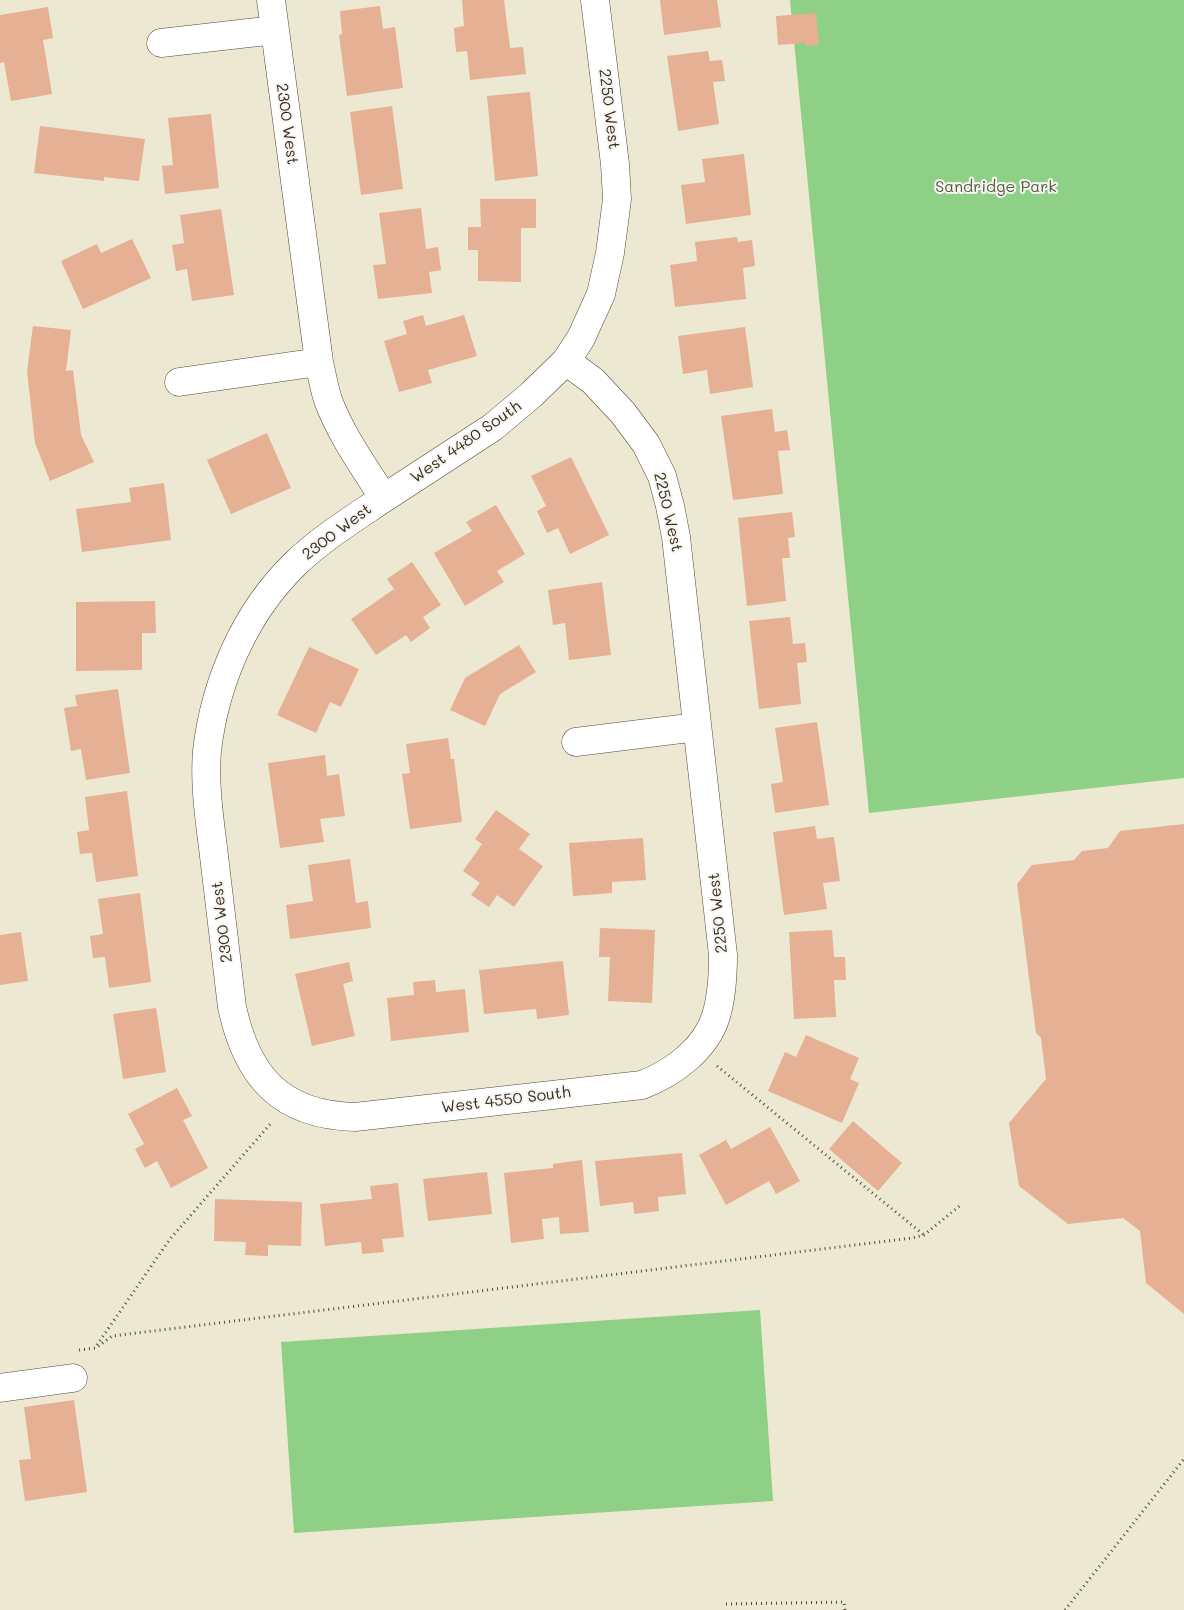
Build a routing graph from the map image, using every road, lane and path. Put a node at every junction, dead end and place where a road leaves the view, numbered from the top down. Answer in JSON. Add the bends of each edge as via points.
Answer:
{"nodes":[{"id":1,"x":271,"y":0,"type":"edge"},
{"id":2,"x":595,"y":0,"type":"edge"},
{"id":3,"x":275,"y":30,"type":"junction"},
{"id":4,"x":161,"y":43,"type":"dead end"},
{"id":5,"x":566,"y":361,"type":"junction"},
{"id":6,"x":319,"y":362,"type":"junction"},
{"id":7,"x":179,"y":382,"type":"dead end"},
{"id":8,"x":384,"y":498,"type":"junction"},
{"id":9,"x":697,"y":727,"type":"junction"},
{"id":10,"x":576,"y":742,"type":"dead end"},
{"id":11,"x":707,"y":1036,"type":"joint"},
{"id":12,"x":716,"y":1065,"type":"dead end"},
{"id":13,"x":282,"y":1111,"type":"junction"},
{"id":14,"x":962,"y":1204,"type":"dead end"},
{"id":15,"x":924,"y":1235,"type":"junction"},
{"id":16,"x":96,"y":1348,"type":"junction"},
{"id":17,"x":77,"y":1350,"type":"dead end"},
{"id":18,"x":73,"y":1378,"type":"dead end"},
{"id":19,"x":0,"y":1388,"type":"edge"},
{"id":20,"x":1184,"y":1459,"type":"edge"},
{"id":21,"x":726,"y":1604,"type":"dead end"},
{"id":22,"x":845,"y":1610,"type":"edge"},
{"id":23,"x":1065,"y":1610,"type":"edge"}],
"edges":[{"from":1,"to":3,"type":"street","name":"2300 West"},
{"from":2,"to":5,"type":"street","name":"2250 West","via":[[616,164],[617,199],[601,294],[581,338]]},
{"from":3,"to":4,"type":"street"},
{"from":3,"to":6,"type":"street","name":"2300 West"},
{"from":5,"to":8,"type":"street","name":"West 4480 South","via":[[493,427]]},
{"from":5,"to":9,"type":"street","name":"2250 West","via":[[593,381],[623,413],[646,444],[662,476],[676,537]]},
{"from":6,"to":7,"type":"street"},
{"from":6,"to":8,"type":"street","name":"2300 West","via":[[336,418]]},
{"from":8,"to":13,"type":"street","name":"2300 West","via":[[322,540],[269,592],[238,646],[213,711],[207,753],[207,794],[232,1007],[248,1057]]},
{"from":9,"to":10,"type":"street"},
{"from":9,"to":11,"type":"street","name":"2250 West","via":[[723,955],[720,997],[716,1017]]},
{"from":11,"to":13,"type":"street","name":"West 4550 South","via":[[673,1070],[642,1084],[355,1118],[335,1117],[304,1108]]},
{"from":12,"to":15,"type":"path"},
{"from":13,"to":16,"type":"path","via":[[170,1239]]},
{"from":14,"to":15,"type":"path"},
{"from":15,"to":16,"type":"path","via":[[112,1336]]},
{"from":16,"to":17,"type":"path"},
{"from":18,"to":19,"type":"street"},
{"from":20,"to":23,"type":"path"},
{"from":21,"to":22,"type":"path","via":[[844,1602]]}]}
